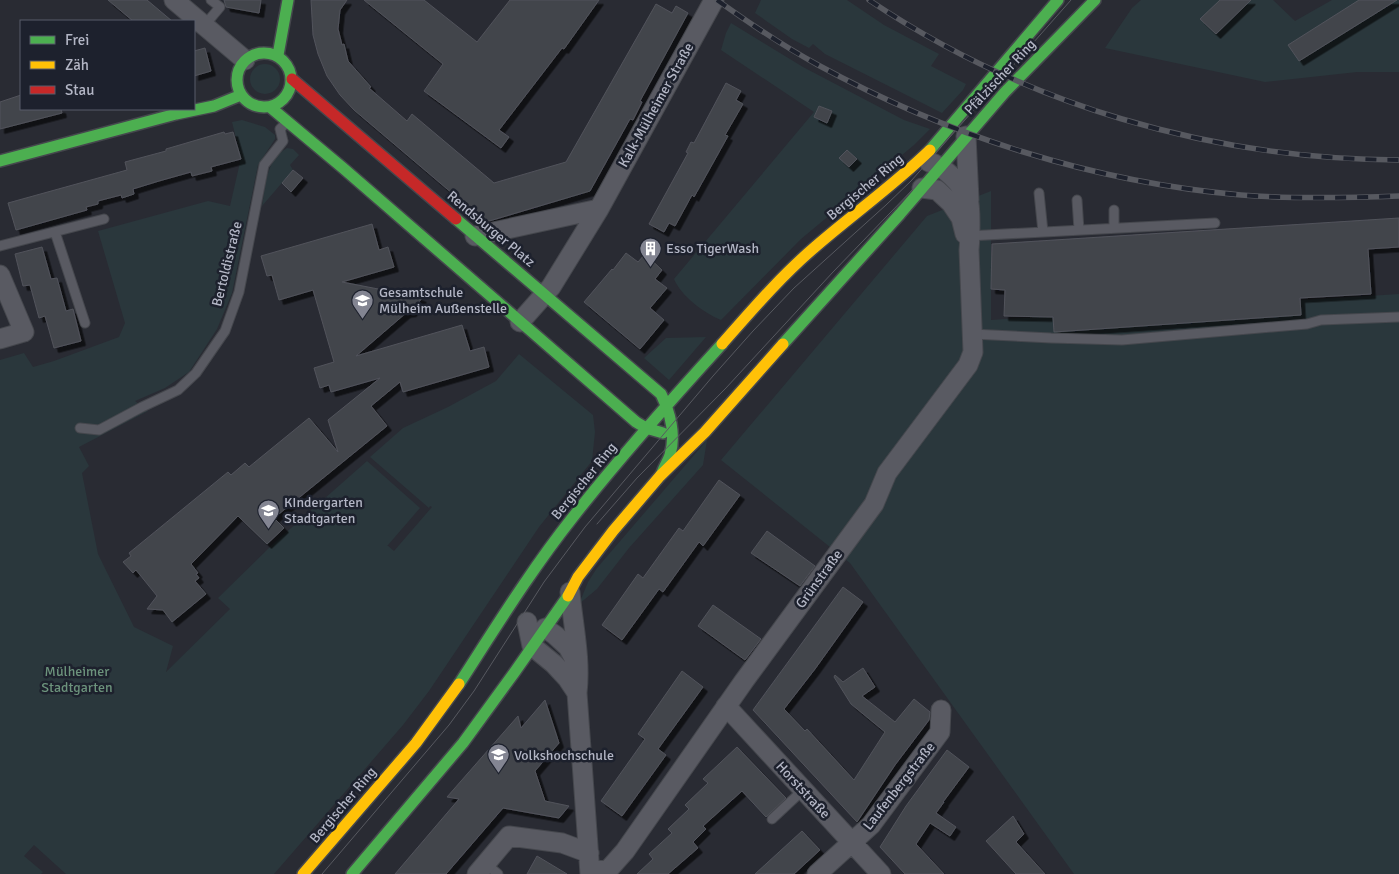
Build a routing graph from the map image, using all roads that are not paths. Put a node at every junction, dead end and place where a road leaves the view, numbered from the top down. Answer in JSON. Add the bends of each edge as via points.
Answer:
{"nodes":[{"id":1,"x":174,"y":0,"type":"edge"},
{"id":2,"x":210,"y":0,"type":"edge"},
{"id":3,"x":288,"y":0,"type":"edge"},
{"id":4,"x":714,"y":0,"type":"edge"},
{"id":5,"x":1058,"y":0,"type":"edge"},
{"id":6,"x":1095,"y":0,"type":"edge"},
{"id":7,"x":204,"y":26,"type":"junction"},
{"id":8,"x":278,"y":55,"type":"junction"},
{"id":9,"x":244,"y":60,"type":"junction"},
{"id":10,"x":292,"y":79,"type":"junction"},
{"id":11,"x":241,"y":94,"type":"junction"},
{"id":12,"x":270,"y":107,"type":"junction"},
{"id":13,"x":287,"y":120,"type":"junction"},
{"id":14,"x":966,"y":136,"type":"junction"},
{"id":15,"x":934,"y":147,"type":"joint"},
{"id":16,"x":0,"y":161,"type":"edge"},
{"id":17,"x":920,"y":161,"type":"junction"},
{"id":18,"x":931,"y":177,"type":"junction"},
{"id":19,"x":1039,"y":193,"type":"dead end"},
{"id":20,"x":969,"y":200,"type":"junction"},
{"id":21,"x":1077,"y":200,"type":"dead end"},
{"id":22,"x":598,"y":209,"type":"junction"},
{"id":23,"x":1114,"y":210,"type":"dead end"},
{"id":24,"x":1150,"y":217,"type":"dead end"},
{"id":25,"x":104,"y":219,"type":"dead end"},
{"id":26,"x":1215,"y":223,"type":"dead end"},
{"id":27,"x":1150,"y":227,"type":"junction"},
{"id":28,"x":1114,"y":228,"type":"junction"},
{"id":29,"x":1079,"y":230,"type":"junction"},
{"id":30,"x":55,"y":232,"type":"junction"},
{"id":31,"x":1043,"y":232,"type":"junction"},
{"id":32,"x":474,"y":236,"type":"junction"},
{"id":33,"x":968,"y":240,"type":"junction"},
{"id":34,"x":0,"y":246,"type":"edge"},
{"id":35,"x":0,"y":275,"type":"edge"},
{"id":36,"x":544,"y":295,"type":"junction"},
{"id":37,"x":1399,"y":317,"type":"edge"},
{"id":38,"x":85,"y":322,"type":"dead end"},
{"id":39,"x":520,"y":322,"type":"junction"},
{"id":40,"x":972,"y":334,"type":"junction"},
{"id":41,"x":0,"y":339,"type":"edge"},
{"id":42,"x":667,"y":405,"type":"junction"},
{"id":43,"x":80,"y":428,"type":"dead end"},
{"id":44,"x":646,"y":428,"type":"junction"},
{"id":45,"x":705,"y":432,"type":"junction"},
{"id":46,"x":671,"y":434,"type":"junction"},
{"id":47,"x":660,"y":476,"type":"junction"},
{"id":48,"x":570,"y":592,"type":"junction"},
{"id":49,"x":508,"y":610,"type":"junction"},
{"id":50,"x":526,"y":622,"type":"junction"},
{"id":51,"x":545,"y":628,"type":"junction"},
{"id":52,"x":532,"y":646,"type":"junction"},
{"id":53,"x":578,"y":665,"type":"junction"},
{"id":54,"x":576,"y":693,"type":"junction"},
{"id":55,"x":726,"y":706,"type":"junction"},
{"id":56,"x":941,"y":710,"type":"dead end"},
{"id":57,"x":803,"y":790,"type":"junction"},
{"id":58,"x":772,"y":818,"type":"dead end"},
{"id":59,"x":852,"y":843,"type":"junction"},
{"id":60,"x":589,"y":853,"type":"junction"},
{"id":61,"x":487,"y":871,"type":"edge"},
{"id":62,"x":590,"y":873,"type":"edge"},
{"id":63,"x":304,"y":874,"type":"edge"},
{"id":64,"x":352,"y":874,"type":"edge"},
{"id":65,"x":817,"y":874,"type":"edge"},
{"id":66,"x":881,"y":874,"type":"edge"}],
"edges":[{"from":1,"to":7,"type":"street"},
{"from":2,"to":7,"type":"lane","via":[[220,7]]},
{"from":3,"to":8,"type":"main road"},
{"from":4,"to":22,"type":"street","name":"Kalk-Mülheimer Straße"},
{"from":5,"to":15,"type":"main road","name":"Pfälzischer Ring"},
{"from":6,"to":14,"type":"main road","name":"Pfälzischer Ring"},
{"from":7,"to":9,"type":"street"},
{"from":8,"to":9,"type":"main road","via":[[264,52]]},
{"from":8,"to":10,"type":"main road","via":[[290,68]]},
{"from":9,"to":11,"type":"main road","via":[[237,79]]},
{"from":10,"to":12,"type":"main road","via":[[286,97]]},
{"from":10,"to":32,"type":"main road","name":"Rendsburger Platz"},
{"from":11,"to":12,"type":"main road","via":[[257,106]]},
{"from":11,"to":16,"type":"main road","via":[[214,106]]},
{"from":12,"to":13,"type":"main road"},
{"from":13,"to":39,"type":"main road"},
{"from":13,"to":43,"type":"lane","name":"Bertoldistraße","via":[[280,129],[283,140],[264,165],[239,292],[225,331],[196,373],[178,390],[99,430]]},
{"from":14,"to":18,"type":"main road","name":"Pfälzischer Ring"},
{"from":14,"to":20,"type":"street","name":"Grünstraße"},
{"from":15,"to":17,"type":"main road","name":"Bergischer Ring"},
{"from":17,"to":18,"type":"street","name":"Grünstraße","via":[[928,162]]},
{"from":17,"to":42,"type":"main road","name":"Bergischer Ring","via":[[794,265]]},
{"from":18,"to":20,"type":"street","via":[[950,175]]},
{"from":18,"to":33,"type":"street","name":"Grünstraße","via":[[937,190],[961,218]]},
{"from":18,"to":45,"type":"main road"},
{"from":19,"to":31,"type":"lane"},
{"from":20,"to":33,"type":"street","name":"Grünstraße"},
{"from":21,"to":29,"type":"lane"},
{"from":22,"to":32,"type":"street"},
{"from":22,"to":36,"type":"street","name":"Kalk-Mülheimer Straße"},
{"from":23,"to":28,"type":"lane"},
{"from":24,"to":27,"type":"lane"},
{"from":25,"to":30,"type":"lane"},
{"from":26,"to":27,"type":"lane"},
{"from":27,"to":28,"type":"lane"},
{"from":28,"to":29,"type":"lane"},
{"from":29,"to":31,"type":"lane"},
{"from":30,"to":34,"type":"lane"},
{"from":30,"to":38,"type":"lane"},
{"from":31,"to":33,"type":"lane"},
{"from":32,"to":36,"type":"main road","name":"Rendsburger Platz"},
{"from":33,"to":40,"type":"street","name":"Grünstraße"},
{"from":35,"to":41,"type":"street","via":[[24,332]]},
{"from":36,"to":39,"type":"street","name":"Kalk-Mülheimer Straße"},
{"from":36,"to":42,"type":"main road","name":"Rendsburger Platz","via":[[661,394]]},
{"from":37,"to":40,"type":"lane","via":[[1321,320],[1122,340]]},
{"from":39,"to":44,"type":"main road"},
{"from":40,"to":55,"type":"street","name":"Grünstraße","via":[[973,352],[968,366],[887,473],[874,504]]},
{"from":42,"to":44,"type":"main road","name":"Bergischer Ring"},
{"from":42,"to":46,"type":"main road"},
{"from":44,"to":46,"type":"main road"},
{"from":44,"to":49,"type":"main road","name":"Bergischer Ring","via":[[573,517]]},
{"from":45,"to":46,"type":"main road","via":[[686,436]]},
{"from":45,"to":47,"type":"main road"},
{"from":46,"to":47,"type":"main road","via":[[670,454]]},
{"from":47,"to":48,"type":"main road","via":[[613,531]]},
{"from":48,"to":51,"type":"main road"},
{"from":48,"to":53,"type":"street"},
{"from":49,"to":50,"type":"main road"},
{"from":49,"to":63,"type":"main road","name":"Bergischer Ring","via":[[416,742]]},
{"from":50,"to":51,"type":"main road"},
{"from":50,"to":52,"type":"street"},
{"from":51,"to":52,"type":"main road"},
{"from":51,"to":53,"type":"street","via":[[568,647]]},
{"from":52,"to":54,"type":"street","via":[[561,671]]},
{"from":52,"to":64,"type":"main road","via":[[463,743]]},
{"from":53,"to":54,"type":"street"},
{"from":54,"to":60,"type":"street"},
{"from":55,"to":57,"type":"street","name":"Horststraße"},
{"from":55,"to":62,"type":"street","name":"Grünstraße","via":[[625,851],[609,868]]},
{"from":56,"to":59,"type":"street","name":"Laufenbergstraße","via":[[940,732],[871,825]]},
{"from":57,"to":58,"type":"lane"},
{"from":57,"to":59,"type":"street","name":"Horststraße"},
{"from":59,"to":65,"type":"street","name":"Laufenbergstraße"},
{"from":59,"to":66,"type":"street","name":"Horststraße"},
{"from":60,"to":61,"type":"street","via":[[562,842],[510,836]]},
{"from":60,"to":62,"type":"street"}]}
